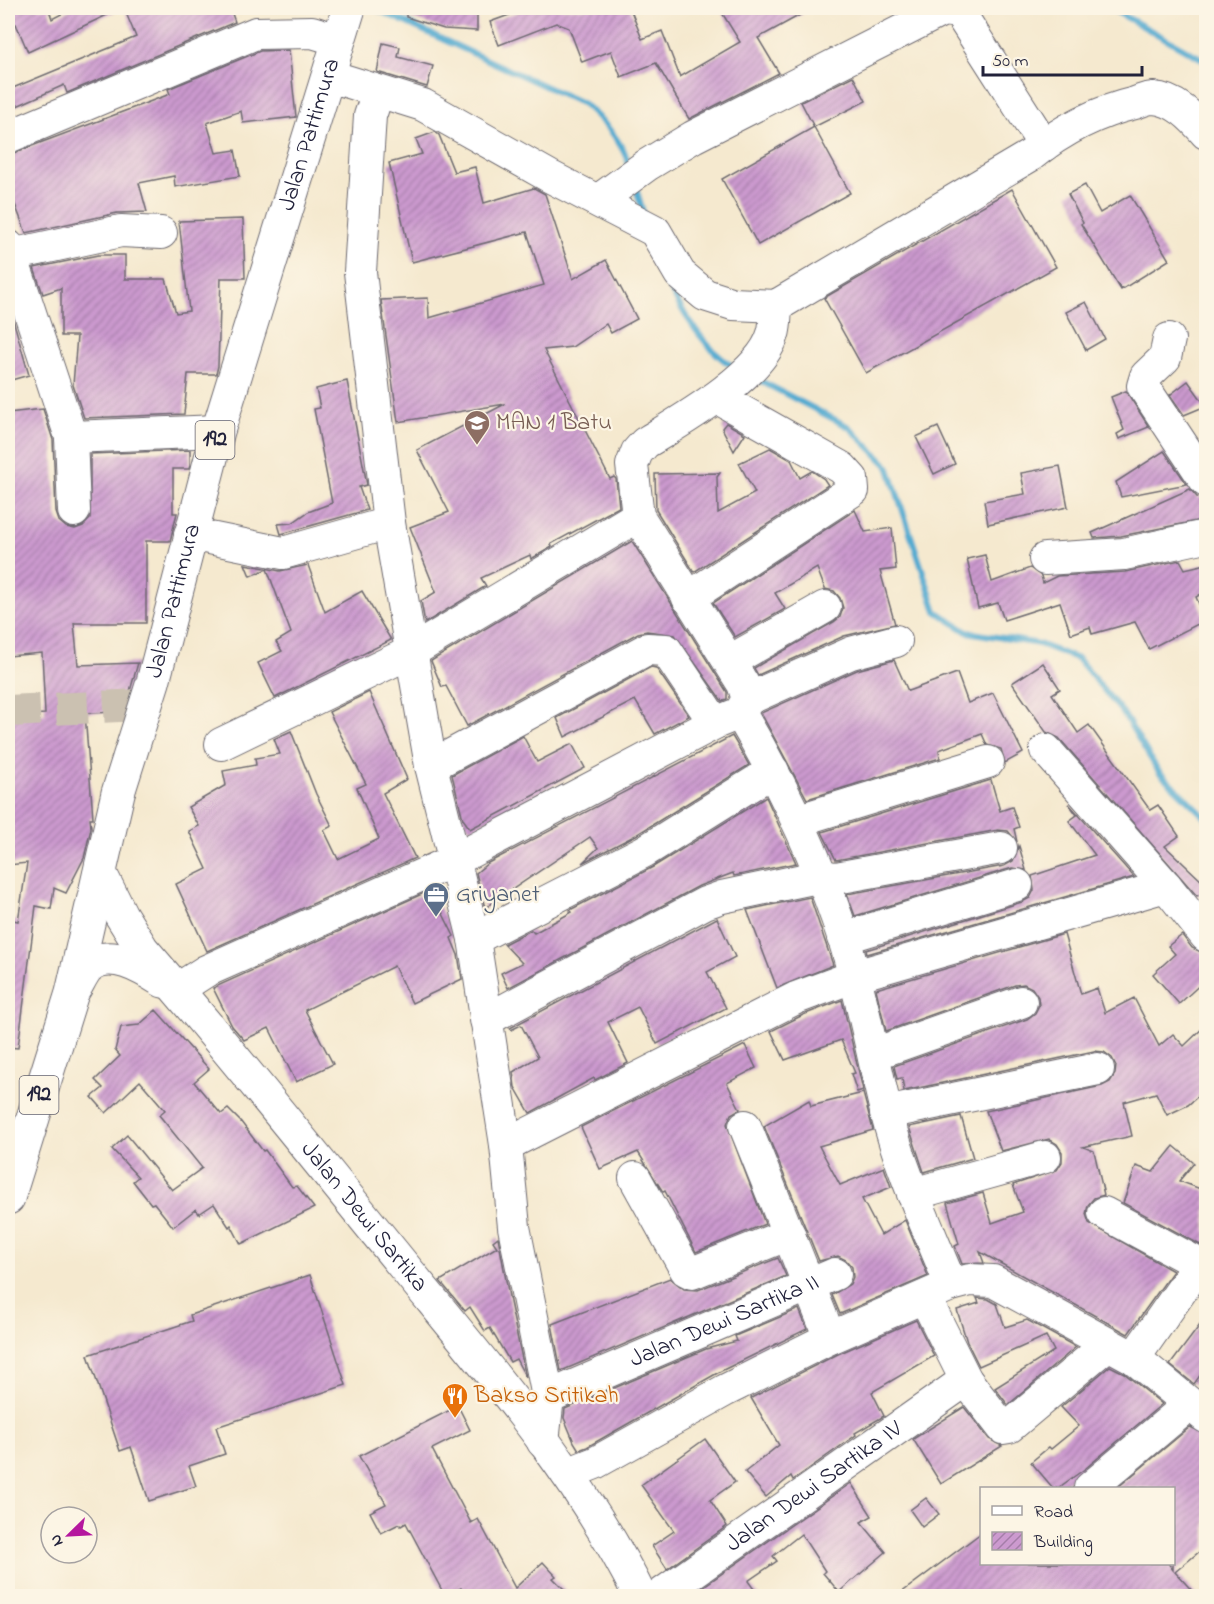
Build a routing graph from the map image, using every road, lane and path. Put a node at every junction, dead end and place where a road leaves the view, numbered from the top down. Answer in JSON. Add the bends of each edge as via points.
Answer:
{"nodes":[{"id":1,"x":345,"y":20,"type":"edge"},
{"id":2,"x":363,"y":93,"type":"junction"},
{"id":3,"x":1206,"y":133,"type":"edge"},
{"id":4,"x":8,"y":136,"type":"edge"},
{"id":5,"x":1044,"y":145,"type":"junction"},
{"id":6,"x":599,"y":200,"type":"junction"},
{"id":7,"x":162,"y":233,"type":"dead end"},
{"id":8,"x":9,"y":251,"type":"edge"},
{"id":9,"x":17,"y":305,"type":"edge"},
{"id":10,"x":776,"y":306,"type":"junction"},
{"id":11,"x":1169,"y":339,"type":"dead end"},
{"id":12,"x":718,"y":398,"type":"junction"},
{"id":13,"x":218,"y":431,"type":"junction"},
{"id":14,"x":71,"y":437,"type":"junction"},
{"id":15,"x":1206,"y":481,"type":"edge"},
{"id":16,"x":74,"y":511,"type":"dead end"},
{"id":17,"x":638,"y":516,"type":"junction"},
{"id":18,"x":389,"y":523,"type":"junction"},
{"id":19,"x":190,"y":534,"type":"junction"},
{"id":20,"x":1206,"y":536,"type":"edge"},
{"id":21,"x":1045,"y":559,"type":"dead end"},
{"id":22,"x":688,"y":598,"type":"junction"},
{"id":23,"x":825,"y":607,"type":"dead end"},
{"id":24,"x":896,"y":641,"type":"dead end"},
{"id":25,"x":411,"y":652,"type":"junction"},
{"id":26,"x":730,"y":661,"type":"junction"},
{"id":27,"x":734,"y":711,"type":"junction"},
{"id":28,"x":221,"y":744,"type":"dead end"},
{"id":29,"x":1046,"y":750,"type":"dead end"},
{"id":30,"x":988,"y":762,"type":"dead end"},
{"id":31,"x":432,"y":766,"type":"junction"},
{"id":32,"x":773,"y":771,"type":"junction"},
{"id":33,"x":799,"y":820,"type":"junction"},
{"id":34,"x":1001,"y":848,"type":"dead end"},
{"id":35,"x":453,"y":861,"type":"junction"},
{"id":36,"x":100,"y":873,"type":"junction"},
{"id":37,"x":822,"y":876,"type":"junction"},
{"id":38,"x":1017,"y":885,"type":"dead end"},
{"id":39,"x":1166,"y":886,"type":"junction"},
{"id":40,"x":1206,"y":936,"type":"edge"},
{"id":41,"x":843,"y":938,"type":"junction"},
{"id":42,"x":474,"y":939,"type":"junction"},
{"id":43,"x":855,"y":976,"type":"junction"},
{"id":44,"x":178,"y":989,"type":"junction"},
{"id":45,"x":72,"y":993,"type":"junction"},
{"id":46,"x":1021,"y":1002,"type":"dead end"},
{"id":47,"x":486,"y":1020,"type":"junction"},
{"id":48,"x":874,"y":1054,"type":"junction"},
{"id":49,"x":1098,"y":1069,"type":"dead end"},
{"id":50,"x":886,"y":1113,"type":"junction"},
{"id":51,"x":745,"y":1126,"type":"dead end"},
{"id":52,"x":506,"y":1145,"type":"junction"},
{"id":53,"x":1045,"y":1157,"type":"dead end"},
{"id":54,"x":635,"y":1178,"type":"dead end"},
{"id":55,"x":913,"y":1194,"type":"junction"},
{"id":56,"x":8,"y":1198,"type":"edge"},
{"id":57,"x":1104,"y":1213,"type":"dead end"},
{"id":58,"x":789,"y":1234,"type":"junction"},
{"id":59,"x":1204,"y":1273,"type":"edge"},
{"id":60,"x":822,"y":1279,"type":"junction"},
{"id":61,"x":938,"y":1291,"type":"junction"},
{"id":62,"x":830,"y":1338,"type":"junction"},
{"id":63,"x":1130,"y":1357,"type":"junction"},
{"id":64,"x":966,"y":1380,"type":"junction"},
{"id":65,"x":548,"y":1397,"type":"junction"},
{"id":66,"x":1198,"y":1411,"type":"edge"},
{"id":67,"x":543,"y":1442,"type":"junction"},
{"id":68,"x":567,"y":1474,"type":"junction"},
{"id":69,"x":1091,"y":1487,"type":"edge"},
{"id":70,"x":655,"y":1596,"type":"edge"}],
"edges":[{"from":1,"to":2,"type":"main road","name":"Jalan Pattimura","number":"192"},
{"from":1,"to":4,"type":"street","via":[[312,32],[256,33]]},
{"from":2,"to":6,"type":"street","via":[[394,94],[423,105]]},
{"from":2,"to":13,"type":"main road","name":"Jalan Pattimura","number":"192"},
{"from":2,"to":18,"type":"street","via":[[360,272]]},
{"from":3,"to":5,"type":"street","via":[[1176,106],[1153,98],[1084,122]]},
{"from":5,"to":6,"type":"street","via":[[959,12],[943,9],[693,137]]},
{"from":5,"to":10,"type":"street"},
{"from":6,"to":10,"type":"street","via":[[646,225],[680,274],[705,295],[734,304]]},
{"from":7,"to":8,"type":"street","via":[[121,231]]},
{"from":8,"to":9,"type":"street"},
{"from":9,"to":14,"type":"street"},
{"from":10,"to":12,"type":"street","via":[[773,334],[763,355]]},
{"from":11,"to":15,"type":"street","via":[[1165,358],[1146,376],[1143,386]]},
{"from":12,"to":17,"type":"street","via":[[645,443],[637,452],[632,465]]},
{"from":12,"to":22,"type":"street","via":[[843,468],[852,479],[853,490]]},
{"from":13,"to":14,"type":"street"},
{"from":13,"to":19,"type":"main road","name":"Jalan Pattimura","number":"192"},
{"from":14,"to":16,"type":"street"},
{"from":17,"to":22,"type":"street"},
{"from":17,"to":25,"type":"street"},
{"from":18,"to":19,"type":"street","via":[[283,553]]},
{"from":18,"to":25,"type":"street"},
{"from":19,"to":36,"type":"main road","name":"Jalan Pattimura","number":"192","via":[[118,793]]},
{"from":20,"to":21,"type":"street","via":[[1124,554]]},
{"from":22,"to":26,"type":"street"},
{"from":23,"to":26,"type":"street"},
{"from":24,"to":27,"type":"street","via":[[851,653]]},
{"from":25,"to":28,"type":"street"},
{"from":25,"to":31,"type":"street"},
{"from":26,"to":27,"type":"street"},
{"from":27,"to":31,"type":"street","via":[[666,650],[647,649]]},
{"from":27,"to":32,"type":"street"},
{"from":27,"to":35,"type":"street"},
{"from":29,"to":39,"type":"street"},
{"from":30,"to":33,"type":"street"},
{"from":31,"to":35,"type":"street"},
{"from":32,"to":33,"type":"street"},
{"from":32,"to":42,"type":"street","via":[[645,851]]},
{"from":33,"to":37,"type":"street"},
{"from":34,"to":37,"type":"street","via":[[836,878]]},
{"from":35,"to":42,"type":"street"},
{"from":35,"to":44,"type":"street","via":[[206,971]]},
{"from":36,"to":44,"type":"main road","name":"Jalan Dewi Sartika","via":[[142,949]]},
{"from":36,"to":45,"type":"main road","name":"Jalan Pattimura","number":"192"},
{"from":37,"to":41,"type":"street"},
{"from":37,"to":47,"type":"street","via":[[705,903]]},
{"from":38,"to":41,"type":"street"},
{"from":39,"to":40,"type":"street"},
{"from":39,"to":43,"type":"street"},
{"from":41,"to":43,"type":"street"},
{"from":42,"to":47,"type":"street"},
{"from":43,"to":48,"type":"street"},
{"from":43,"to":52,"type":"street","via":[[757,1017]]},
{"from":44,"to":45,"type":"main road","via":[[127,962],[110,960],[88,968]]},
{"from":44,"to":67,"type":"main road","name":"Jalan Dewi Sartika"},
{"from":45,"to":56,"type":"main road","name":"Jalan Pattimura","number":"192"},
{"from":46,"to":48,"type":"street"},
{"from":47,"to":52,"type":"street"},
{"from":48,"to":50,"type":"street"},
{"from":49,"to":50,"type":"street"},
{"from":50,"to":55,"type":"street"},
{"from":51,"to":58,"type":"street"},
{"from":52,"to":65,"type":"street","via":[[514,1227]]},
{"from":53,"to":55,"type":"street"},
{"from":54,"to":58,"type":"street","via":[[686,1270],[692,1273]]},
{"from":55,"to":61,"type":"street"},
{"from":57,"to":59,"type":"street"},
{"from":58,"to":60,"type":"street"},
{"from":59,"to":63,"type":"street"},
{"from":60,"to":62,"type":"street"},
{"from":60,"to":65,"type":"street","name":"Jalan Dewi Sartika II"},
{"from":61,"to":62,"type":"street"},
{"from":61,"to":63,"type":"street","via":[[970,1280],[993,1281]]},
{"from":61,"to":64,"type":"street"},
{"from":62,"to":68,"type":"street","via":[[595,1463]]},
{"from":63,"to":64,"type":"street","via":[[1006,1428]]},
{"from":63,"to":66,"type":"street"},
{"from":64,"to":70,"type":"street","name":"Jalan Dewi Sartika IV"},
{"from":65,"to":67,"type":"street"},
{"from":66,"to":69,"type":"street"},
{"from":67,"to":68,"type":"main road","name":"Jalan Dewi Sartika"},
{"from":68,"to":70,"type":"main road","name":"Jalan Dewi Sartika","via":[[624,1564]]}]}
